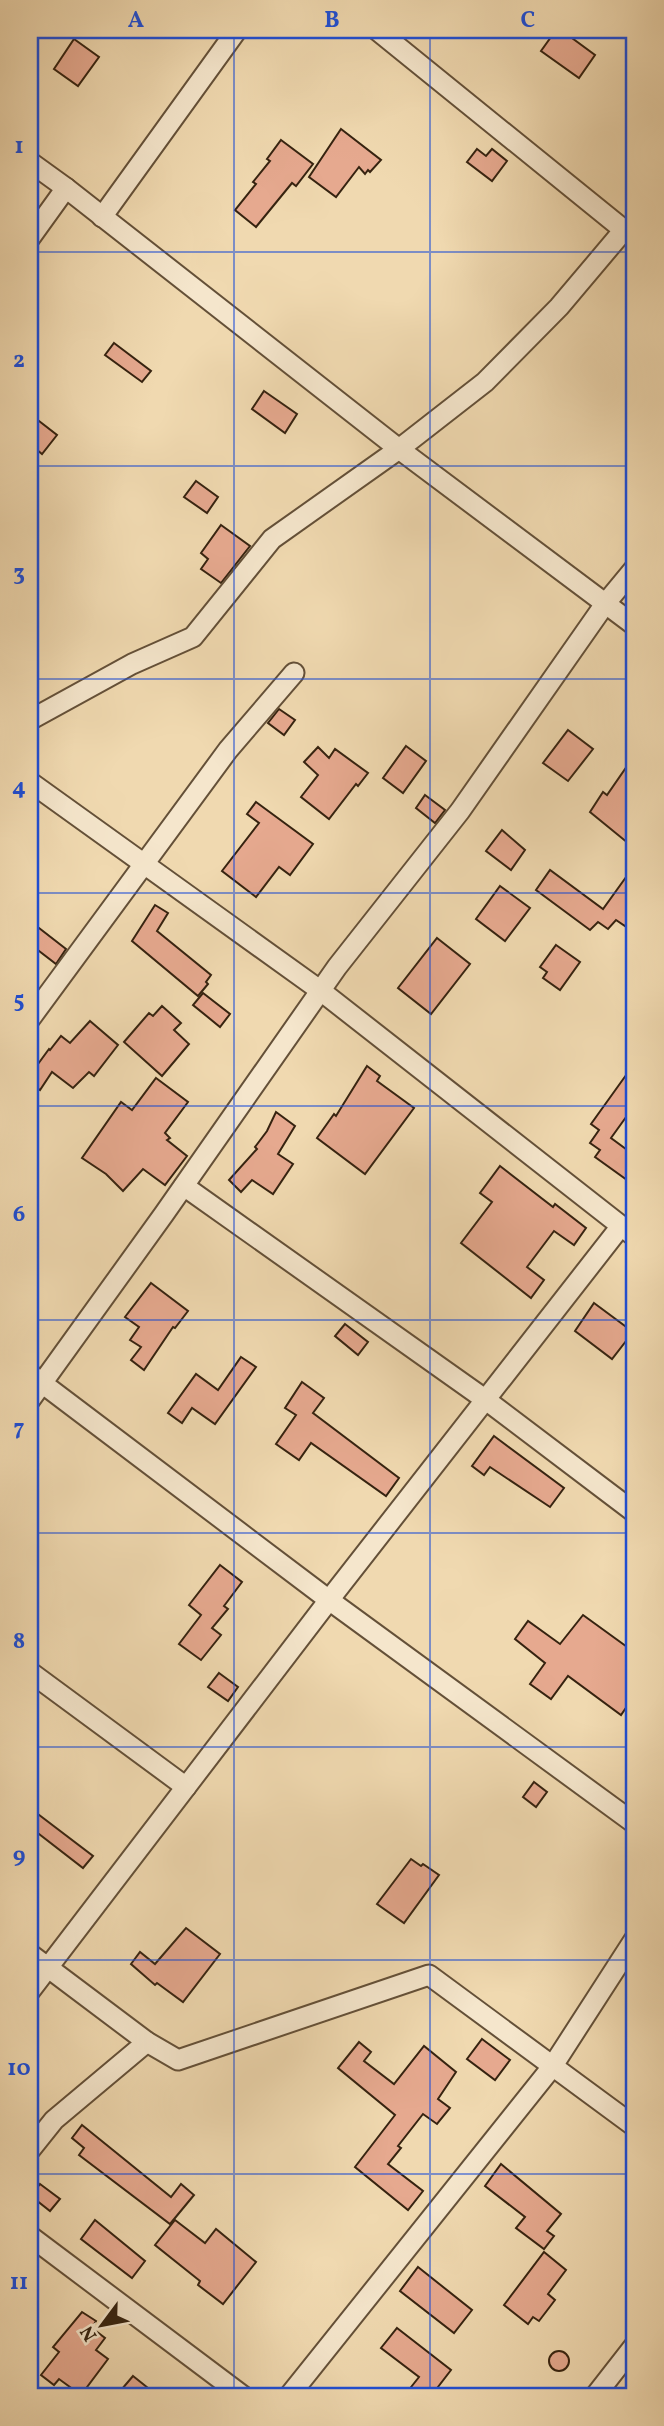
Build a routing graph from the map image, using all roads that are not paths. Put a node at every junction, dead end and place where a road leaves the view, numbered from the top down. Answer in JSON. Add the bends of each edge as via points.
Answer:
{"nodes":[{"id":1,"x":237,"y":30,"type":"edge"},
{"id":2,"x":377,"y":30,"type":"edge"},
{"id":3,"x":30,"y":163,"type":"edge"},
{"id":4,"x":66,"y":188,"type":"junction"},
{"id":5,"x":102,"y":217,"type":"junction"},
{"id":6,"x":629,"y":229,"type":"edge"},
{"id":7,"x":30,"y":239,"type":"edge"},
{"id":8,"x":399,"y":449,"type":"junction"},
{"id":9,"x":634,"y":569,"type":"edge"},
{"id":10,"x":605,"y":604,"type":"junction"},
{"id":11,"x":634,"y":625,"type":"edge"},
{"id":12,"x":294,"y":673,"type":"dead end"},
{"id":13,"x":30,"y":720,"type":"edge"},
{"id":14,"x":30,"y":782,"type":"edge"},
{"id":15,"x":144,"y":863,"type":"junction"},
{"id":16,"x":321,"y":991,"type":"junction"},
{"id":17,"x":30,"y":1019,"type":"edge"},
{"id":18,"x":184,"y":1186,"type":"junction"},
{"id":19,"x":628,"y":1231,"type":"edge"},
{"id":20,"x":36,"y":1379,"type":"edge"},
{"id":21,"x":30,"y":1400,"type":"edge"},
{"id":22,"x":486,"y":1400,"type":"junction"},
{"id":23,"x":634,"y":1512,"type":"edge"},
{"id":24,"x":329,"y":1600,"type":"junction"},
{"id":25,"x":30,"y":1672,"type":"edge"},
{"id":26,"x":186,"y":1787,"type":"junction"},
{"id":27,"x":634,"y":1823,"type":"edge"},
{"id":28,"x":634,"y":1940,"type":"edge"},
{"id":29,"x":30,"y":1954,"type":"edge"},
{"id":30,"x":48,"y":1968,"type":"junction"},
{"id":31,"x":30,"y":1991,"type":"edge"},
{"id":32,"x":147,"y":2042,"type":"junction"},
{"id":33,"x":552,"y":2067,"type":"junction"},
{"id":34,"x":634,"y":2126,"type":"edge"},
{"id":35,"x":30,"y":2150,"type":"edge"},
{"id":36,"x":30,"y":2236,"type":"edge"},
{"id":37,"x":634,"y":2346,"type":"edge"},
{"id":38,"x":243,"y":2396,"type":"edge"},
{"id":39,"x":289,"y":2396,"type":"edge"},
{"id":40,"x":595,"y":2396,"type":"edge"}],
"edges":[{"from":1,"to":5,"type":"street"},
{"from":2,"to":6,"type":"street"},
{"from":3,"to":4,"type":"street"},
{"from":4,"to":5,"type":"street"},
{"from":4,"to":7,"type":"street"},
{"from":5,"to":8,"type":"street"},
{"from":6,"to":8,"type":"street","via":[[485,382]]},
{"from":8,"to":10,"type":"street"},
{"from":8,"to":13,"type":"street","via":[[272,539],[193,637],[132,664]]},
{"from":9,"to":10,"type":"street"},
{"from":10,"to":11,"type":"street"},
{"from":10,"to":16,"type":"street","via":[[460,810]]},
{"from":12,"to":15,"type":"street","via":[[228,750]]},
{"from":14,"to":15,"type":"street"},
{"from":15,"to":16,"type":"street"},
{"from":15,"to":17,"type":"street"},
{"from":16,"to":18,"type":"street"},
{"from":16,"to":19,"type":"street"},
{"from":18,"to":20,"type":"street"},
{"from":18,"to":22,"type":"street"},
{"from":19,"to":22,"type":"street"},
{"from":20,"to":21,"type":"street"},
{"from":20,"to":24,"type":"street"},
{"from":22,"to":23,"type":"street"},
{"from":22,"to":24,"type":"street"},
{"from":24,"to":26,"type":"street"},
{"from":24,"to":27,"type":"street"},
{"from":25,"to":26,"type":"street"},
{"from":26,"to":30,"type":"street"},
{"from":28,"to":33,"type":"street"},
{"from":29,"to":30,"type":"street"},
{"from":30,"to":31,"type":"street"},
{"from":30,"to":32,"type":"street"},
{"from":32,"to":33,"type":"street","via":[[178,2060],[429,1975]]},
{"from":32,"to":35,"type":"street","via":[[54,2120]]},
{"from":33,"to":34,"type":"street"},
{"from":33,"to":39,"type":"street"},
{"from":36,"to":38,"type":"street"},
{"from":37,"to":40,"type":"street"}]}
